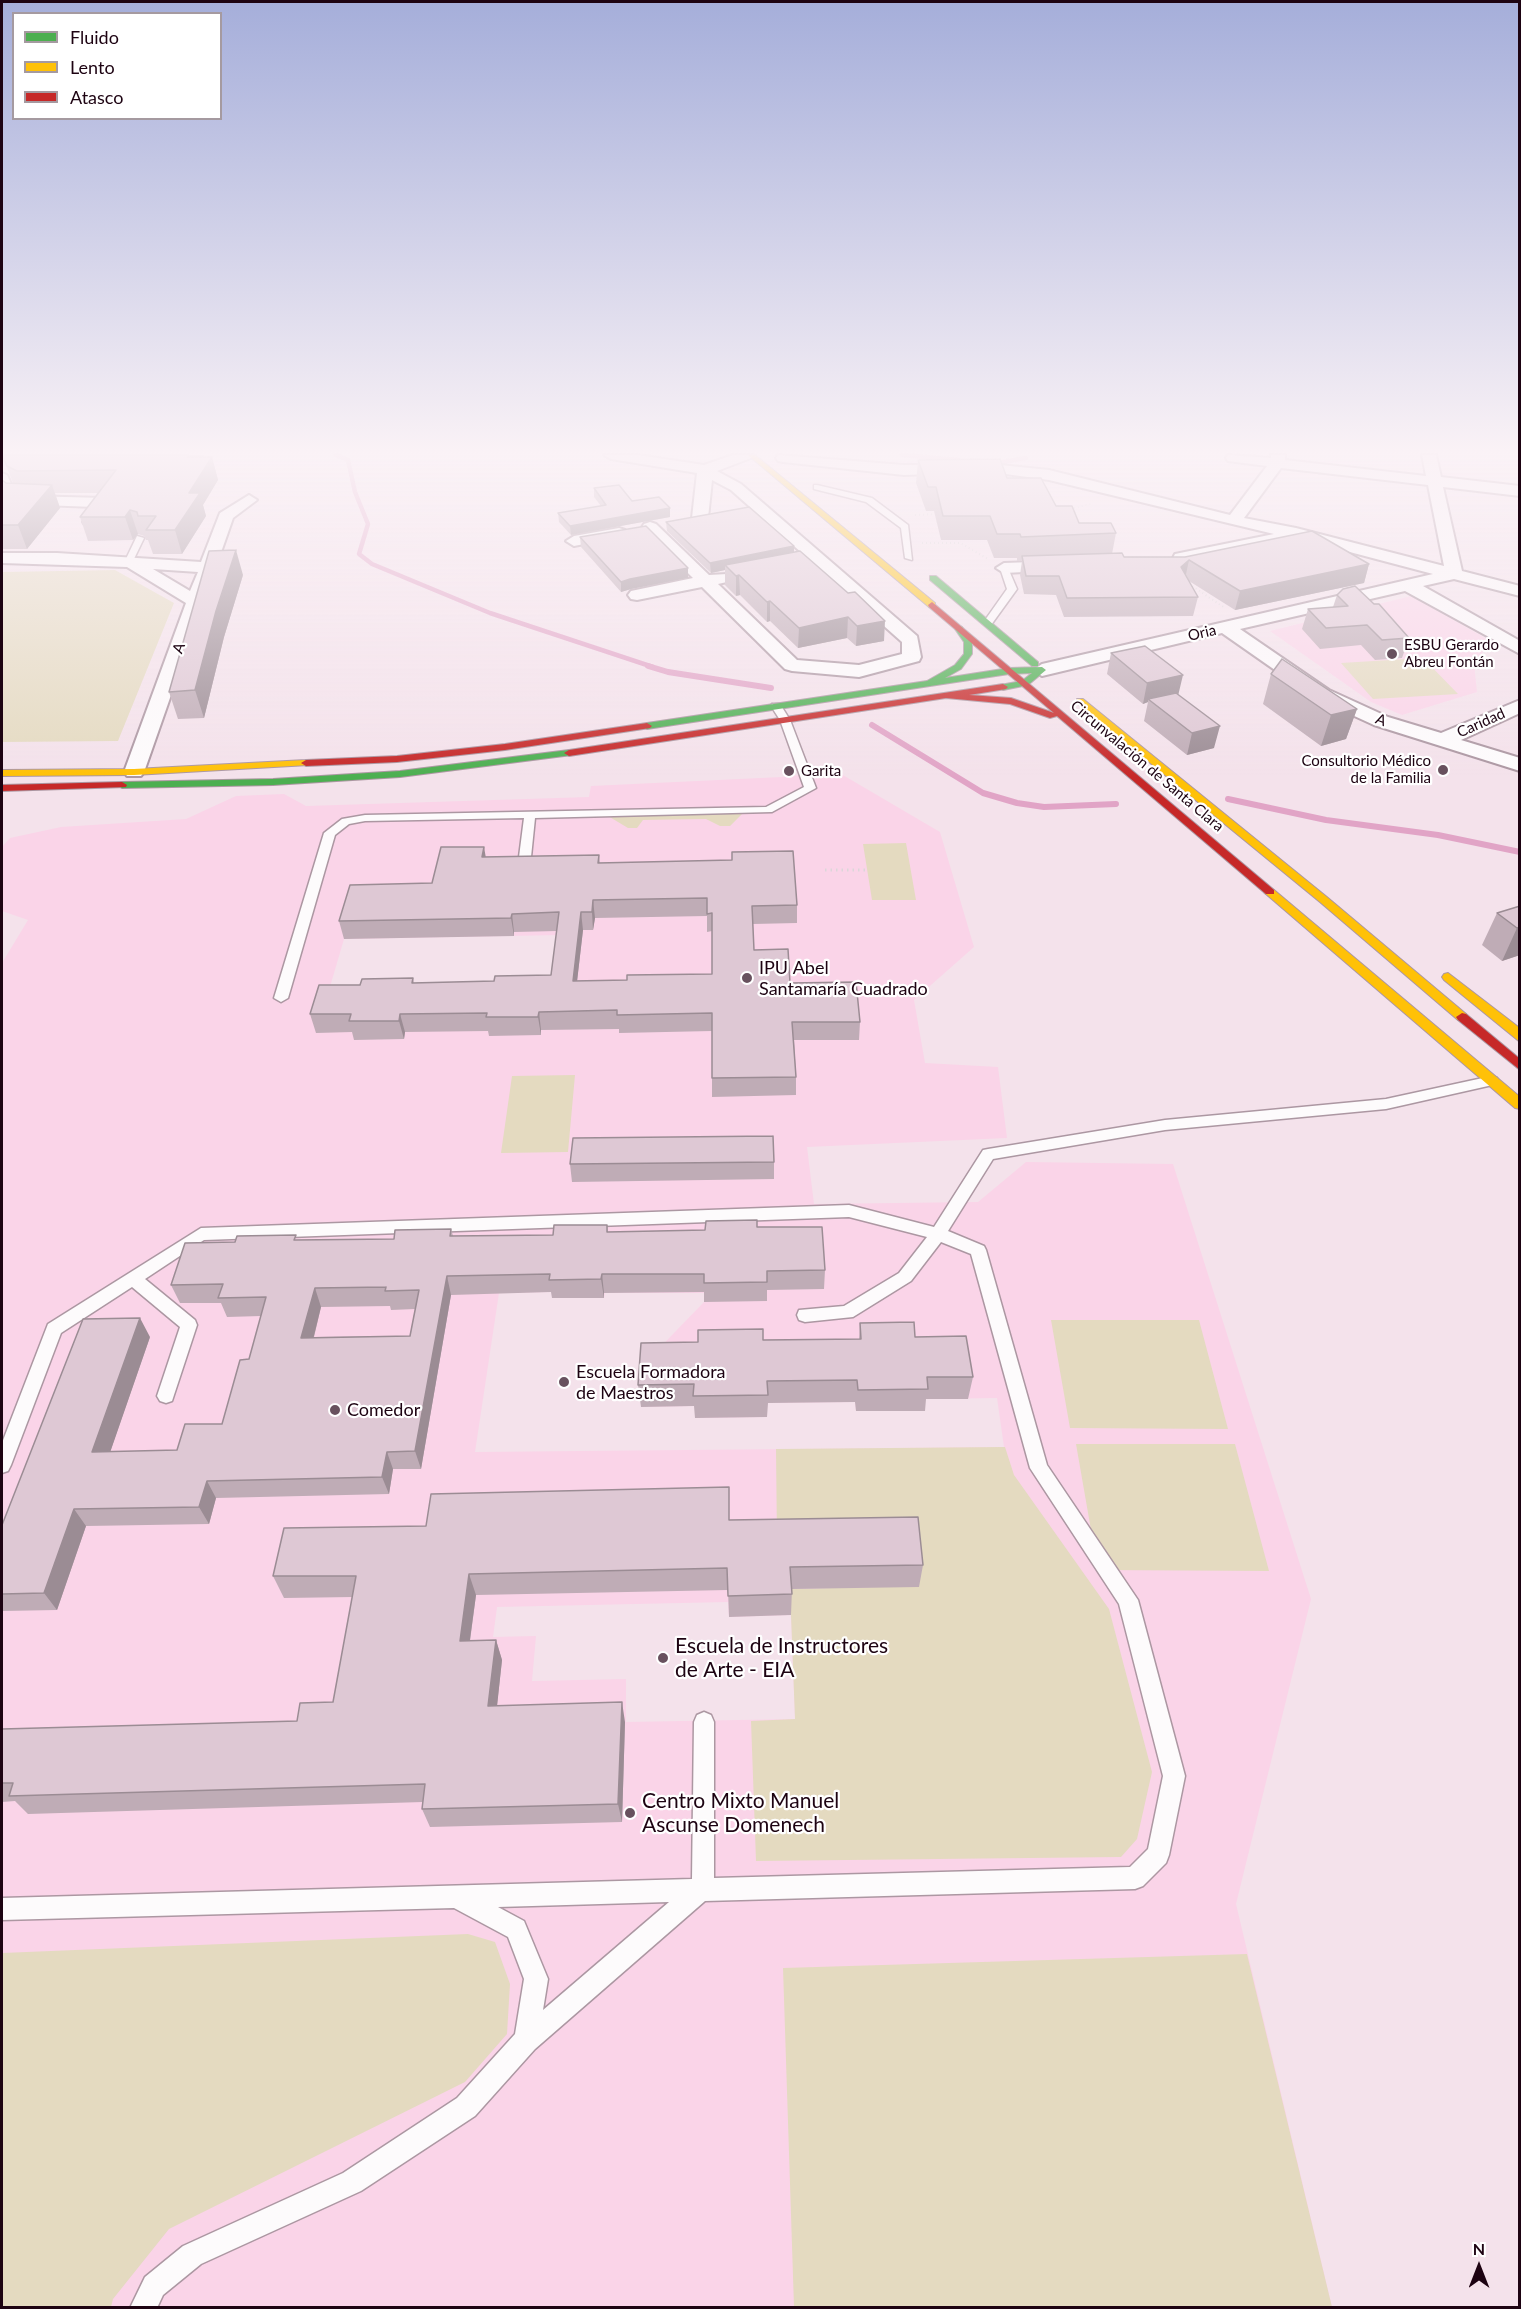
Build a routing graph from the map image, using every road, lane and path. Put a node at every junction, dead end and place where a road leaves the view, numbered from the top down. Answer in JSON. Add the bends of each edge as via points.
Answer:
{"nodes":[{"id":1,"x":132,"y":563,"type":"edge"},
{"id":2,"x":152,"y":563,"type":"edge"},
{"id":3,"x":209,"y":563,"type":"edge"},
{"id":4,"x":686,"y":563,"type":"edge"},
{"id":5,"x":800,"y":563,"type":"edge"},
{"id":6,"x":821,"y":563,"type":"edge"},
{"id":7,"x":879,"y":563,"type":"edge"},
{"id":8,"x":915,"y":563,"type":"edge"},
{"id":9,"x":995,"y":563,"type":"edge"},
{"id":10,"x":1159,"y":563,"type":"edge"},
{"id":11,"x":1411,"y":563,"type":"edge"},
{"id":12,"x":1452,"y":563,"type":"edge"},
{"id":13,"x":794,"y":564,"type":"edge"},
{"id":14,"x":1076,"y":566,"type":"edge"},
{"id":15,"x":207,"y":567,"type":"junction"},
{"id":16,"x":1004,"y":568,"type":"junction"},
{"id":17,"x":739,"y":574,"type":"edge"},
{"id":18,"x":1454,"y":574,"type":"junction"},
{"id":19,"x":705,"y":581,"type":"junction"},
{"id":20,"x":1408,"y":585,"type":"junction"},
{"id":21,"x":1520,"y":591,"type":"edge"},
{"id":22,"x":637,"y":594,"type":"dead end"},
{"id":23,"x":195,"y":601,"type":"junction"},
{"id":24,"x":988,"y":622,"type":"junction"},
{"id":25,"x":1245,"y":622,"type":"junction"},
{"id":26,"x":1224,"y":627,"type":"junction"},
{"id":27,"x":959,"y":629,"type":"junction"},
{"id":28,"x":1520,"y":649,"type":"edge"},
{"id":29,"x":1042,"y":670,"type":"junction"},
{"id":30,"x":1009,"y":671,"type":"junction"},
{"id":31,"x":931,"y":682,"type":"junction"},
{"id":32,"x":1025,"y":683,"type":"junction"},
{"id":33,"x":947,"y":696,"type":"junction"},
{"id":34,"x":776,"y":706,"type":"junction"},
{"id":35,"x":1520,"y":706,"type":"edge"},
{"id":36,"x":785,"y":720,"type":"junction"},
{"id":37,"x":1075,"y":726,"type":"junction"},
{"id":38,"x":1443,"y":740,"type":"junction"},
{"id":39,"x":1520,"y":765,"type":"edge"},
{"id":40,"x":2,"y":773,"type":"edge"},
{"id":41,"x":131,"y":779,"type":"junction"},
{"id":42,"x":2,"y":788,"type":"edge"},
{"id":43,"x":530,"y":814,"type":"junction"},
{"id":44,"x":525,"y":857,"type":"edge"},
{"id":45,"x":825,"y":870,"type":"dead end"},
{"id":46,"x":867,"y":870,"type":"dead end"},
{"id":47,"x":1324,"y":900,"type":"junction"},
{"id":48,"x":1384,"y":931,"type":"dead end"},
{"id":49,"x":1440,"y":971,"type":"dead end"},
{"id":50,"x":281,"y":998,"type":"dead end"},
{"id":51,"x":1520,"y":1038,"type":"edge"},
{"id":52,"x":1520,"y":1066,"type":"edge"},
{"id":53,"x":1492,"y":1081,"type":"junction"},
{"id":54,"x":1520,"y":1105,"type":"edge"},
{"id":55,"x":938,"y":1234,"type":"junction"},
{"id":56,"x":133,"y":1278,"type":"junction"},
{"id":57,"x":805,"y":1315,"type":"dead end"},
{"id":58,"x":166,"y":1396,"type":"dead end"},
{"id":59,"x":2,"y":1465,"type":"edge"},
{"id":60,"x":704,"y":1722,"type":"dead end"},
{"id":61,"x":703,"y":1888,"type":"junction"},
{"id":62,"x":455,"y":1896,"type":"junction"},
{"id":63,"x":2,"y":1910,"type":"edge"},
{"id":64,"x":526,"y":2040,"type":"junction"},
{"id":65,"x":143,"y":2307,"type":"edge"}],
"edges":[{"from":1,"to":23,"type":"street"},
{"from":2,"to":15,"type":"street"},
{"from":3,"to":15,"type":"street","name":"A"},
{"from":4,"to":19,"type":"street"},
{"from":5,"to":13,"type":"street"},
{"from":6,"to":19,"type":"street","via":[[911,640],[912,657],[859,671],[792,665]]},
{"from":7,"to":27,"type":"main road","name":"Circunvalación de Santa Clara"},
{"from":8,"to":24,"type":"main road","name":"Circunvalación de Santa Clara"},
{"from":9,"to":16,"type":"path"},
{"from":10,"to":25,"type":"path"},
{"from":11,"to":18,"type":"street"},
{"from":12,"to":18,"type":"street"},
{"from":14,"to":16,"type":"street"},
{"from":15,"to":23,"type":"street","name":"A"},
{"from":16,"to":24,"type":"lane","via":[[1012,589]]},
{"from":17,"to":19,"type":"street"},
{"from":18,"to":20,"type":"street","name":"Oria"},
{"from":18,"to":21,"type":"street"},
{"from":19,"to":22,"type":"street"},
{"from":20,"to":25,"type":"street","name":"Oria"},
{"from":20,"to":28,"type":"street"},
{"from":23,"to":41,"type":"street","name":"A"},
{"from":24,"to":29,"type":"main road","name":"Circunvalación de Santa Clara"},
{"from":25,"to":26,"type":"street","name":"Oria"},
{"from":26,"to":29,"type":"street","name":"Oria"},
{"from":26,"to":38,"type":"street","name":"A","via":[[1322,694],[1381,720]]},
{"from":27,"to":30,"type":"main road","name":"Circunvalación de Santa Clara"},
{"from":27,"to":31,"type":"main road","via":[[968,642],[968,654],[958,667]]},
{"from":29,"to":30,"type":"main road"},
{"from":29,"to":32,"type":"main road"},
{"from":29,"to":47,"type":"main road","name":"Circunvalación de Santa Clara"},
{"from":30,"to":31,"type":"main road"},
{"from":30,"to":32,"type":"main road","name":"Circunvalación de Santa Clara"},
{"from":31,"to":34,"type":"main road"},
{"from":32,"to":33,"type":"main road"},
{"from":32,"to":37,"type":"main road","name":"Circunvalación de Santa Clara"},
{"from":33,"to":36,"type":"main road"},
{"from":33,"to":37,"type":"main road","via":[[1011,702]]},
{"from":34,"to":36,"type":"lane"},
{"from":34,"to":41,"type":"main road","via":[[505,747]]},
{"from":35,"to":38,"type":"street","name":"Caridad"},
{"from":36,"to":41,"type":"main road","via":[[502,764],[400,774]]},
{"from":36,"to":43,"type":"lane","via":[[810,788],[768,810]]},
{"from":37,"to":53,"type":"main road","name":"Circunvalación de Santa Clara"},
{"from":38,"to":39,"type":"street","name":"A"},
{"from":40,"to":41,"type":"main road"},
{"from":41,"to":42,"type":"main road"},
{"from":43,"to":44,"type":"lane"},
{"from":43,"to":50,"type":"lane","via":[[346,821],[330,833]]},
{"from":45,"to":46,"type":"path"},
{"from":47,"to":48,"type":"main road"},
{"from":47,"to":52,"type":"main road","name":"Circunvalación de Santa Clara"},
{"from":49,"to":51,"type":"main road","via":[[1514,1029]]},
{"from":53,"to":54,"type":"main road","name":"Circunvalación de Santa Clara"},
{"from":53,"to":55,"type":"lane","via":[[1386,1104],[1165,1125],[988,1154]]},
{"from":55,"to":56,"type":"lane","via":[[849,1211],[201,1234]]},
{"from":55,"to":57,"type":"lane","via":[[906,1277],[847,1312]]},
{"from":55,"to":61,"type":"lane","via":[[978,1250],[1039,1468],[1128,1600],[1174,1776],[1158,1855],[1135,1878]]},
{"from":56,"to":58,"type":"lane","via":[[189,1326]]},
{"from":56,"to":59,"type":"lane","via":[[54,1329]]},
{"from":60,"to":61,"type":"lane"},
{"from":61,"to":62,"type":"lane"},
{"from":61,"to":64,"type":"lane"},
{"from":62,"to":63,"type":"lane"},
{"from":62,"to":64,"type":"lane","via":[[516,1929],[536,1979]]},
{"from":64,"to":65,"type":"lane","via":[[466,2107],[352,2182],[192,2255],[154,2286]]}]}
